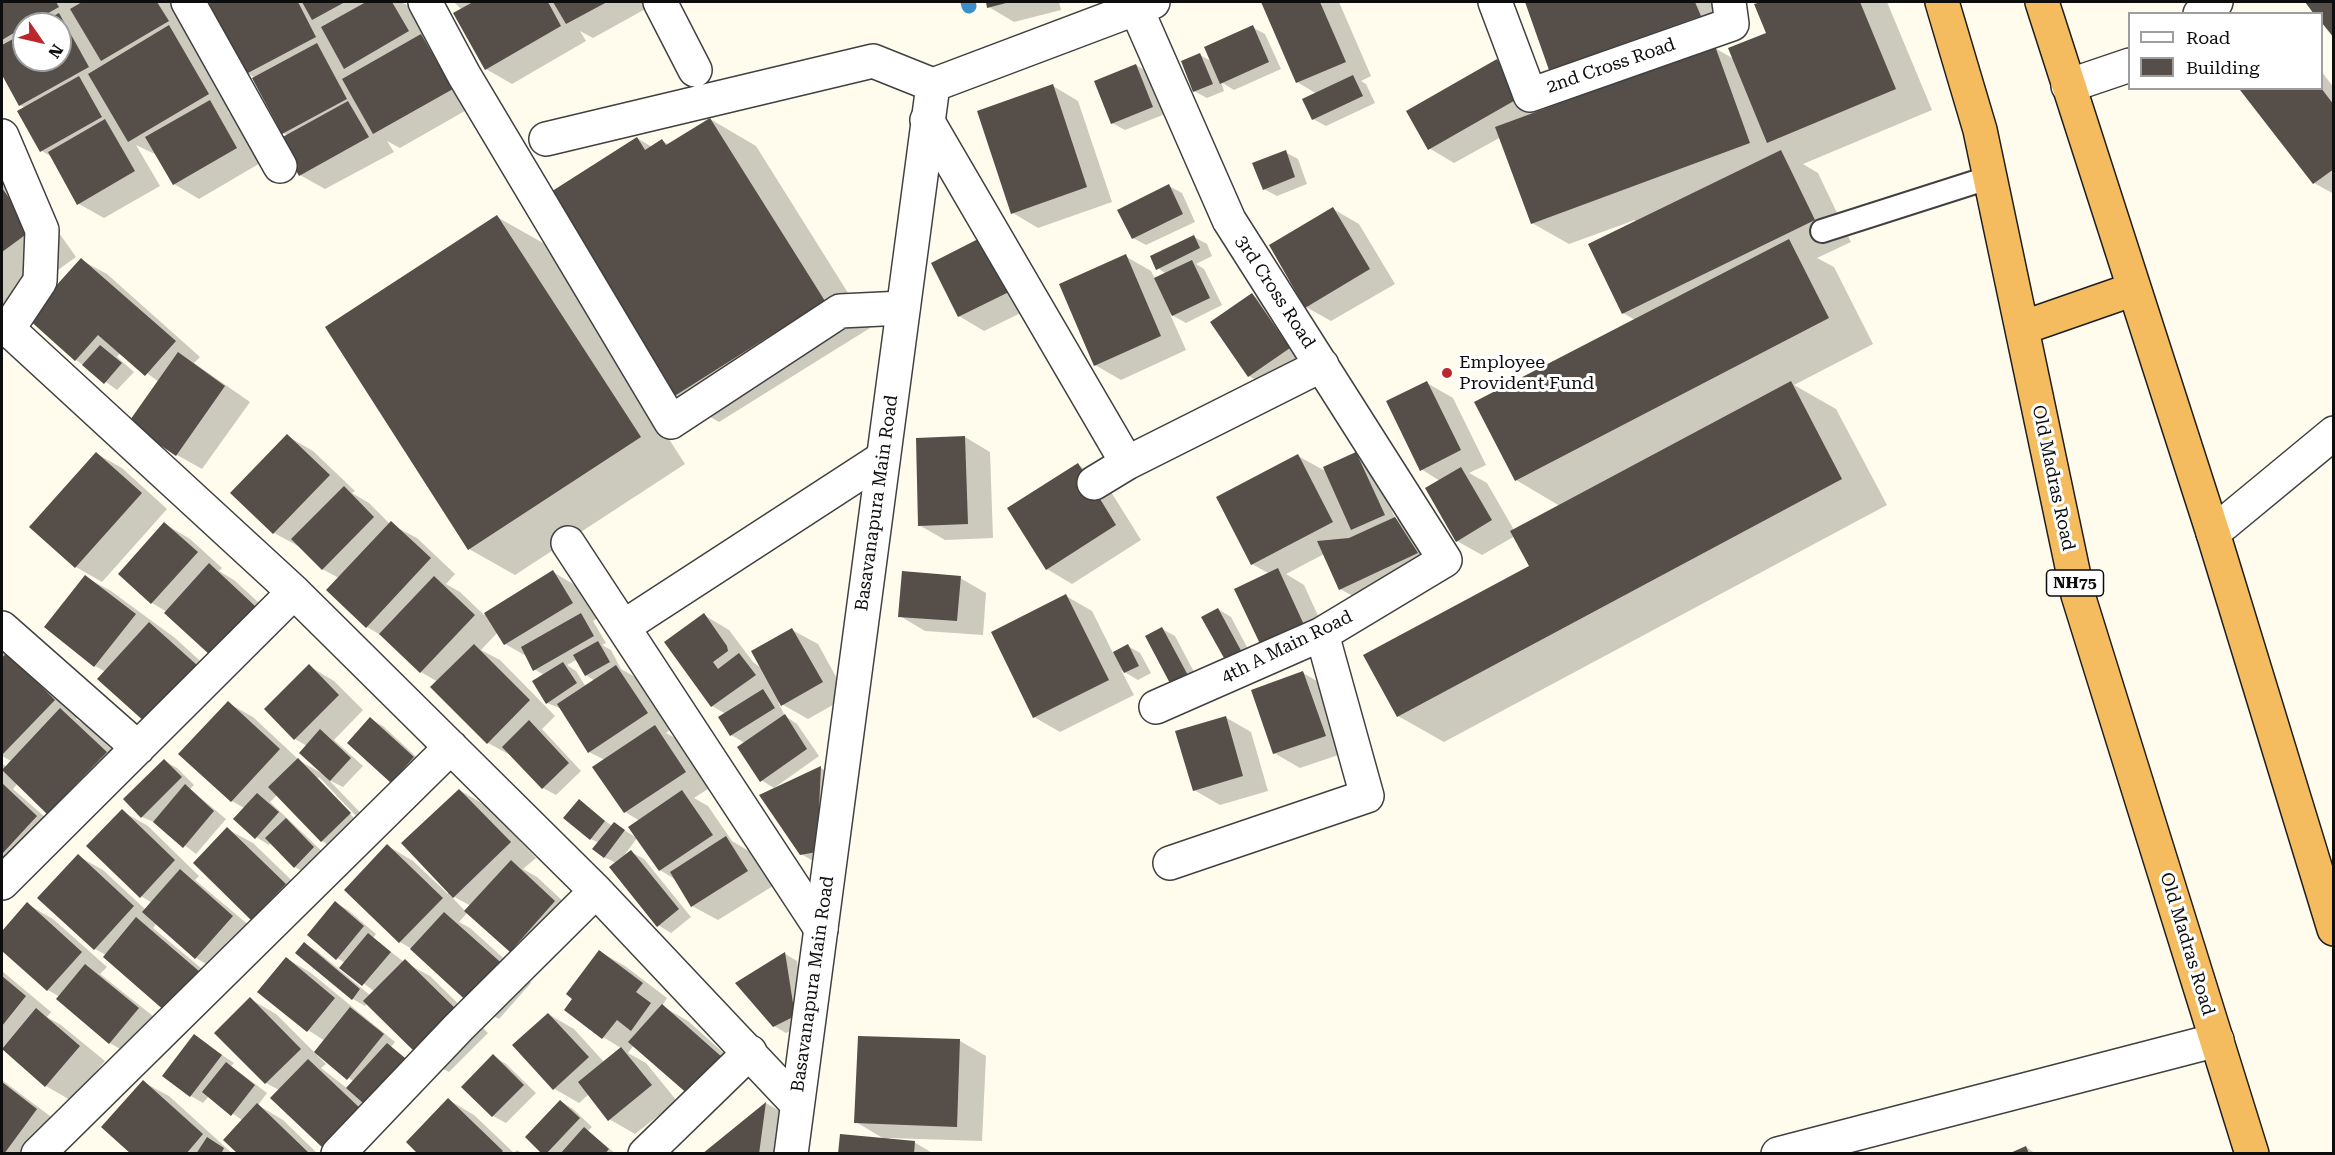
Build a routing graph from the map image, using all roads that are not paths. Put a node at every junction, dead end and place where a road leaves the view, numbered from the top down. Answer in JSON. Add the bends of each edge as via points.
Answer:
{"nodes":[{"id":1,"x":188,"y":2,"type":"edge"},
{"id":2,"x":425,"y":2,"type":"edge"},
{"id":3,"x":660,"y":2,"type":"edge"},
{"id":4,"x":1495,"y":2,"type":"edge"},
{"id":5,"x":1729,"y":2,"type":"edge"},
{"id":6,"x":1942,"y":2,"type":"edge"},
{"id":7,"x":2042,"y":2,"type":"edge"},
{"id":8,"x":2216,"y":2,"type":"edge"},
{"id":9,"x":1144,"y":5,"type":"edge"},
{"id":10,"x":2203,"y":12,"type":"edge"},
{"id":11,"x":2128,"y":66,"type":"edge"},
{"id":12,"x":695,"y":70,"type":"dead end"},
{"id":13,"x":933,"y":85,"type":"junction"},
{"id":14,"x":2068,"y":86,"type":"junction"},
{"id":15,"x":927,"y":120,"type":"junction"},
{"id":16,"x":2,"y":136,"type":"edge"},
{"id":17,"x":546,"y":139,"type":"dead end"},
{"id":18,"x":280,"y":166,"type":"dead end"},
{"id":19,"x":1991,"y":177,"type":"junction"},
{"id":20,"x":1822,"y":231,"type":"dead end"},
{"id":21,"x":2134,"y":289,"type":"junction"},
{"id":22,"x":903,"y":308,"type":"junction"},
{"id":23,"x":2022,"y":328,"type":"junction"},
{"id":24,"x":5,"y":332,"type":"edge"},
{"id":25,"x":1322,"y":365,"type":"junction"},
{"id":26,"x":2334,"y":433,"type":"edge"},
{"id":27,"x":883,"y":458,"type":"junction"},
{"id":28,"x":1127,"y":463,"type":"junction"},
{"id":29,"x":1094,"y":483,"type":"dead end"},
{"id":30,"x":2213,"y":533,"type":"junction"},
{"id":31,"x":568,"y":543,"type":"dead end"},
{"id":32,"x":1445,"y":560,"type":"joint"},
{"id":33,"x":294,"y":592,"type":"junction"},
{"id":34,"x":623,"y":627,"type":"junction"},
{"id":35,"x":2,"y":628,"type":"edge"},
{"id":36,"x":1322,"y":634,"type":"junction"},
{"id":37,"x":1156,"y":708,"type":"dead end"},
{"id":38,"x":451,"y":747,"type":"junction"},
{"id":39,"x":138,"y":748,"type":"junction"},
{"id":40,"x":1170,"y":863,"type":"dead end"},
{"id":41,"x":2,"y":883,"type":"edge"},
{"id":42,"x":596,"y":891,"type":"junction"},
{"id":43,"x":820,"y":929,"type":"junction"},
{"id":44,"x":2334,"y":929,"type":"edge"},
{"id":45,"x":2217,"y":1040,"type":"junction"},
{"id":46,"x":750,"y":1052,"type":"junction"},
{"id":47,"x":797,"y":1104,"type":"junction"},
{"id":48,"x":38,"y":1154,"type":"edge"},
{"id":49,"x":338,"y":1154,"type":"edge"},
{"id":50,"x":645,"y":1154,"type":"edge"},
{"id":51,"x":791,"y":1154,"type":"edge"},
{"id":52,"x":1778,"y":1154,"type":"edge"},
{"id":53,"x":2252,"y":1154,"type":"edge"}],
"edges":[{"from":1,"to":18,"type":"street"},
{"from":2,"to":22,"type":"street","via":[[464,75],[671,422],[840,311]]},
{"from":3,"to":12,"type":"street"},
{"from":4,"to":5,"type":"street","name":"2nd Cross Road","via":[[1530,95],[1732,24]]},
{"from":6,"to":19,"type":"highway","name":"Old Madras Road","number":"NH75"},
{"from":7,"to":14,"type":"highway"},
{"from":8,"to":10,"type":"street"},
{"from":9,"to":13,"type":"street"},
{"from":9,"to":25,"type":"street","name":"3rd Cross Road","via":[[1229,220]]},
{"from":11,"to":14,"type":"street"},
{"from":13,"to":15,"type":"street","name":"Basavanapura Main Road"},
{"from":13,"to":17,"type":"street","via":[[873,61]]},
{"from":14,"to":21,"type":"highway"},
{"from":15,"to":22,"type":"street","name":"Basavanapura Main Road"},
{"from":15,"to":28,"type":"street"},
{"from":16,"to":24,"type":"street","via":[[42,230],[40,280]]},
{"from":19,"to":20,"type":"lane"},
{"from":19,"to":23,"type":"highway","name":"Old Madras Road","number":"NH75"},
{"from":21,"to":23,"type":"highway"},
{"from":21,"to":30,"type":"highway"},
{"from":22,"to":27,"type":"street","name":"Basavanapura Main Road"},
{"from":23,"to":45,"type":"highway","name":"Old Madras Road","number":"NH75","via":[[2078,595]]},
{"from":24,"to":33,"type":"street"},
{"from":25,"to":28,"type":"street"},
{"from":25,"to":32,"type":"street","name":"3rd Cross Road"},
{"from":26,"to":30,"type":"street"},
{"from":27,"to":34,"type":"street"},
{"from":27,"to":43,"type":"street","name":"Basavanapura Main Road"},
{"from":28,"to":29,"type":"street"},
{"from":30,"to":44,"type":"highway"},
{"from":31,"to":34,"type":"street"},
{"from":32,"to":36,"type":"street","name":"4th A Main Road"},
{"from":33,"to":38,"type":"street"},
{"from":33,"to":39,"type":"street"},
{"from":34,"to":43,"type":"street"},
{"from":35,"to":39,"type":"street"},
{"from":36,"to":37,"type":"street","name":"4th A Main Road"},
{"from":36,"to":40,"type":"street","via":[[1367,796]]},
{"from":38,"to":42,"type":"street"},
{"from":38,"to":48,"type":"street"},
{"from":39,"to":41,"type":"street"},
{"from":42,"to":46,"type":"street"},
{"from":42,"to":49,"type":"street"},
{"from":43,"to":47,"type":"street","name":"Basavanapura Main Road"},
{"from":45,"to":52,"type":"street"},
{"from":45,"to":53,"type":"highway","name":"Old Madras Road","number":"NH75"},
{"from":46,"to":47,"type":"street"},
{"from":46,"to":50,"type":"street"},
{"from":47,"to":51,"type":"street","name":"Basavanapura Main Road"}]}
